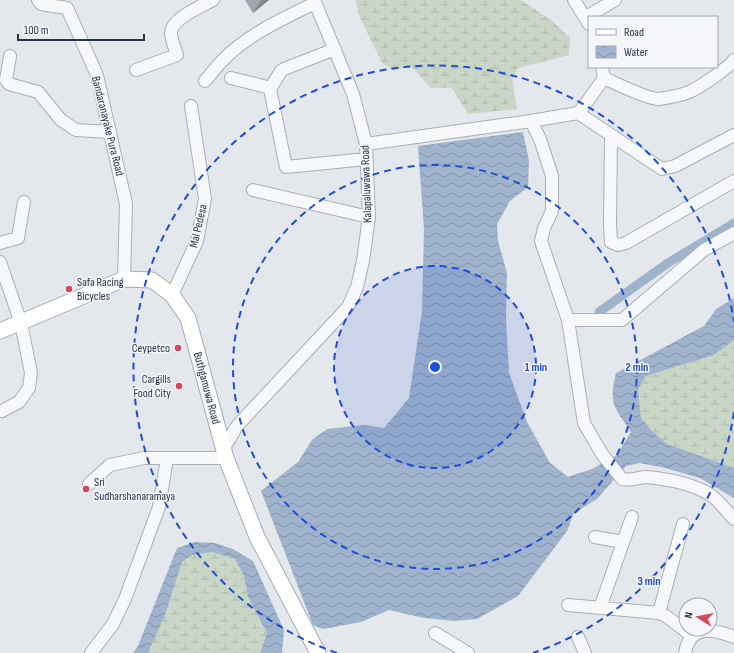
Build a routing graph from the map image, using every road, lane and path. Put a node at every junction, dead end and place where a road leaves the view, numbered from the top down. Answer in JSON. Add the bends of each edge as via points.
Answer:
{"nodes":[{"id":1,"x":38,"y":0,"type":"edge"},
{"id":2,"x":214,"y":0,"type":"edge"},
{"id":3,"x":574,"y":0,"type":"edge"},
{"id":4,"x":615,"y":0,"type":"edge"},
{"id":5,"x":315,"y":2,"type":"edge"},
{"id":6,"x":593,"y":16,"type":"edge"},
{"id":7,"x":587,"y":20,"type":"edge"},
{"id":8,"x":335,"y":49,"type":"junction"},
{"id":9,"x":10,"y":56,"type":"dead end"},
{"id":10,"x":733,"y":65,"type":"edge"},
{"id":11,"x":136,"y":70,"type":"dead end"},
{"id":12,"x":603,"y":72,"type":"edge"},
{"id":13,"x":231,"y":78,"type":"dead end"},
{"id":14,"x":205,"y":82,"type":"dead end"},
{"id":15,"x":270,"y":89,"type":"junction"},
{"id":16,"x":191,"y":106,"type":"dead end"},
{"id":17,"x":578,"y":113,"type":"junction"},
{"id":18,"x":531,"y":120,"type":"junction"},
{"id":19,"x":110,"y":132,"type":"junction"},
{"id":20,"x":612,"y":135,"type":"junction"},
{"id":21,"x":734,"y":135,"type":"edge"},
{"id":22,"x":366,"y":144,"type":"junction"},
{"id":23,"x":366,"y":159,"type":"junction"},
{"id":24,"x":734,"y":181,"type":"edge"},
{"id":25,"x":253,"y":190,"type":"dead end"},
{"id":26,"x":24,"y":202,"type":"dead end"},
{"id":27,"x":369,"y":217,"type":"junction"},
{"id":28,"x":734,"y":233,"type":"edge"},
{"id":29,"x":0,"y":243,"type":"edge"},
{"id":30,"x":0,"y":262,"type":"edge"},
{"id":31,"x":124,"y":280,"type":"junction"},
{"id":32,"x":172,"y":295,"type":"junction"},
{"id":33,"x":568,"y":320,"type":"junction"},
{"id":34,"x":21,"y":322,"type":"junction"},
{"id":35,"x":0,"y":331,"type":"edge"},
{"id":36,"x":2,"y":411,"type":"dead end"},
{"id":37,"x":216,"y":424,"type":"junction"},
{"id":38,"x":237,"y":426,"type":"junction"},
{"id":39,"x":225,"y":453,"type":"junction"},
{"id":40,"x":167,"y":459,"type":"junction"},
{"id":41,"x":89,"y":484,"type":"dead end"},
{"id":42,"x":632,"y":517,"type":"dead end"},
{"id":43,"x":734,"y":519,"type":"edge"},
{"id":44,"x":683,"y":524,"type":"dead end"},
{"id":45,"x":595,"y":538,"type":"dead end"},
{"id":46,"x":624,"y":542,"type":"junction"},
{"id":47,"x":568,"y":605,"type":"dead end"},
{"id":48,"x":600,"y":608,"type":"junction"},
{"id":49,"x":659,"y":613,"type":"junction"},
{"id":50,"x":678,"y":625,"type":"edge"},
{"id":51,"x":718,"y":632,"type":"edge"},
{"id":52,"x":435,"y":633,"type":"dead end"},
{"id":53,"x":578,"y":637,"type":"dead end"},
{"id":54,"x":691,"y":637,"type":"edge"},
{"id":55,"x":734,"y":637,"type":"edge"},
{"id":56,"x":91,"y":653,"type":"edge"},
{"id":57,"x":318,"y":653,"type":"edge"},
{"id":58,"x":468,"y":653,"type":"edge"},
{"id":59,"x":585,"y":653,"type":"edge"},
{"id":60,"x":685,"y":653,"type":"edge"}],
"edges":[{"from":1,"to":19,"type":"street","name":"Bandaranayake Pura Road","via":[[41,4],[67,8],[97,75]]},
{"from":2,"to":11,"type":"street","via":[[174,25],[171,33],[177,56]]},
{"from":3,"to":7,"type":"street"},
{"from":4,"to":6,"type":"street"},
{"from":5,"to":8,"type":"street","name":"Kalapaluwawa Road"},
{"from":5,"to":14,"type":"street","via":[[241,45],[223,60]]},
{"from":8,"to":15,"type":"street","via":[[284,69]]},
{"from":8,"to":22,"type":"street","name":"Kalapaluwawa Road","via":[[353,94]]},
{"from":9,"to":19,"type":"street","via":[[6,80],[9,84],[38,92],[61,120],[76,130]]},
{"from":10,"to":12,"type":"street","via":[[689,92],[658,99],[631,90]]},
{"from":12,"to":17,"type":"street"},
{"from":13,"to":15,"type":"street"},
{"from":15,"to":23,"type":"street","via":[[286,167]]},
{"from":16,"to":32,"type":"street","name":"Mal Pedesa","via":[[205,200],[197,241]]},
{"from":17,"to":18,"type":"street"},
{"from":17,"to":20,"type":"street"},
{"from":18,"to":22,"type":"street"},
{"from":18,"to":33,"type":"street","via":[[552,176],[552,211],[544,228],[542,241]]},
{"from":19,"to":31,"type":"street","name":"Bandaranayake Pura Road","via":[[126,204]]},
{"from":20,"to":21,"type":"street","via":[[662,169],[675,166]]},
{"from":20,"to":24,"type":"street","via":[[611,242],[626,243]]},
{"from":22,"to":23,"type":"street","name":"Kalapaluwawa Road"},
{"from":23,"to":27,"type":"street","name":"Kalapaluwawa Road"},
{"from":25,"to":27,"type":"street"},
{"from":26,"to":29,"type":"street","via":[[18,238]]},
{"from":27,"to":38,"type":"street","name":"Kalapaluwawa Road","via":[[364,261],[348,307]]},
{"from":28,"to":33,"type":"street","via":[[704,250],[622,320]]},
{"from":30,"to":34,"type":"street"},
{"from":31,"to":32,"type":"main road","name":"Buthgamuwa Road","via":[[152,280]]},
{"from":31,"to":34,"type":"main road","name":"Buthgamuwa Road"},
{"from":32,"to":37,"type":"main road","name":"Buthgamuwa Road","via":[[188,318]]},
{"from":33,"to":43,"type":"street","via":[[584,423],[602,454],[622,479],[644,477],[687,485],[712,496]]},
{"from":34,"to":35,"type":"main road","name":"Buthgamuwa Road"},
{"from":34,"to":36,"type":"street","via":[[31,373],[29,388],[19,402]]},
{"from":37,"to":38,"type":"street"},
{"from":37,"to":39,"type":"main road","name":"Buthgamuwa Road"},
{"from":38,"to":39,"type":"street","name":"Kalapaluwawa Road"},
{"from":39,"to":40,"type":"street"},
{"from":39,"to":57,"type":"main road","name":"Buthgamuwa Road","via":[[257,537]]},
{"from":40,"to":41,"type":"street","via":[[144,458],[110,465]]},
{"from":40,"to":56,"type":"street","via":[[159,507],[125,599],[113,624]]},
{"from":42,"to":46,"type":"street"},
{"from":44,"to":49,"type":"street"},
{"from":45,"to":46,"type":"street"},
{"from":46,"to":48,"type":"street"},
{"from":47,"to":48,"type":"street"},
{"from":48,"to":49,"type":"street"},
{"from":49,"to":50,"type":"street"},
{"from":51,"to":55,"type":"street"},
{"from":52,"to":58,"type":"street"},
{"from":53,"to":59,"type":"street"},
{"from":54,"to":60,"type":"street"}]}
